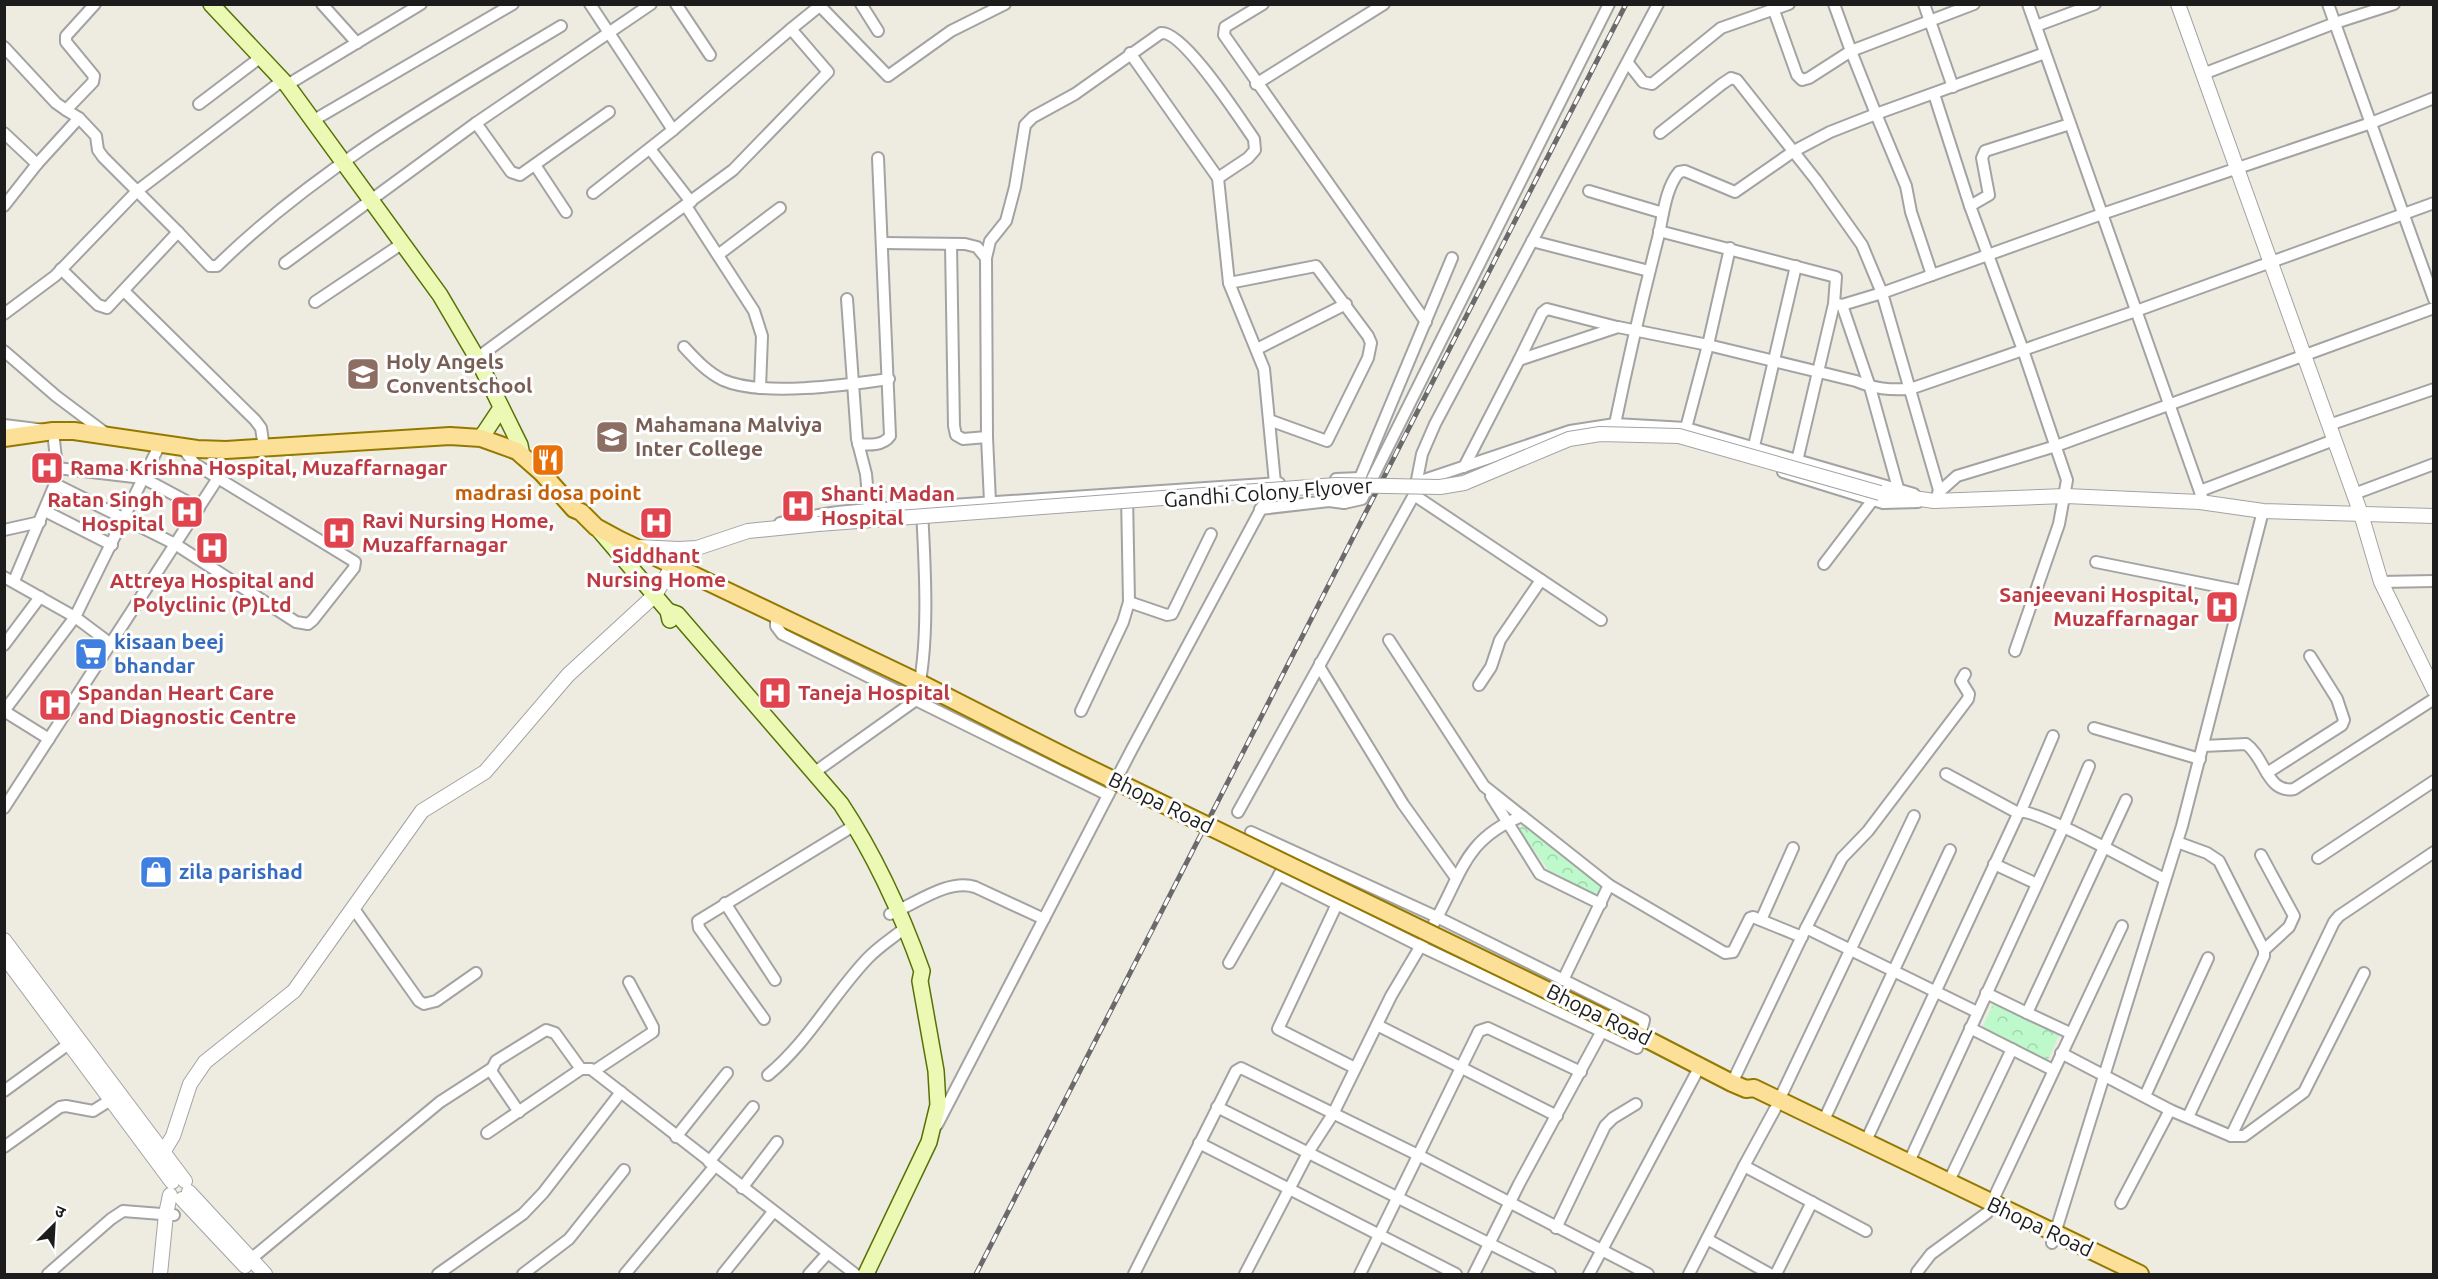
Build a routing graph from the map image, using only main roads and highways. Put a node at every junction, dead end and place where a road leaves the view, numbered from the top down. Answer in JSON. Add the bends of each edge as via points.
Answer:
{"nodes":[{"id":1,"x":211,"y":4,"type":"edge"},
{"id":2,"x":501,"y":408,"type":"junction"},
{"id":3,"x":483,"y":435,"type":"junction"},
{"id":4,"x":4,"y":438,"type":"edge"},
{"id":5,"x":183,"y":446,"type":"junction"},
{"id":6,"x":521,"y":450,"type":"junction"},
{"id":7,"x":596,"y":527,"type":"junction"},
{"id":8,"x":669,"y":611,"type":"junction"},
{"id":9,"x":851,"y":827,"type":"junction"},
{"id":10,"x":1777,"y":1104,"type":"junction"},
{"id":11,"x":1989,"y":1208,"type":"junction"},
{"id":12,"x":2053,"y":1238,"type":"junction"},
{"id":13,"x":866,"y":1275,"type":"edge"},
{"id":14,"x":2118,"y":1275,"type":"edge"},
{"id":15,"x":2140,"y":1275,"type":"edge"}],
"edges":[{"from":1,"to":2,"type":"main road","via":[[285,82],[371,198],[440,295]]},
{"from":2,"to":3,"type":"main road"},
{"from":2,"to":6,"type":"main road"},
{"from":3,"to":5,"type":"main road","via":[[226,450]]},
{"from":3,"to":5,"type":"main road","via":[[450,429]]},
{"from":3,"to":6,"type":"main road","name":"Bhopa Road"},
{"from":4,"to":5,"type":"main road","via":[[52,431]]},
{"from":6,"to":7,"type":"main road","name":"Bhopa Road","via":[[574,509]]},
{"from":7,"to":8,"type":"main road"},
{"from":7,"to":10,"type":"main road","name":"Bhopa Road","bridge":true,"via":[[633,546],[676,557],[918,691],[1066,757],[1739,1086],[1754,1088]]},
{"from":8,"to":9,"type":"main road","via":[[677,614],[815,772]]},
{"from":8,"to":9,"type":"main road","via":[[669,618]]},
{"from":9,"to":13,"type":"main road","via":[[895,913],[912,974],[920,981],[938,1088],[929,1142]]},
{"from":10,"to":11,"type":"main road","name":"Bhopa Road"},
{"from":10,"to":11,"type":"main road","name":"Bhopa Road","via":[[1823,1122]]},
{"from":11,"to":12,"type":"main road","name":"Bhopa Road"},
{"from":12,"to":14,"type":"main road","name":"Bhopa Road"},
{"from":12,"to":15,"type":"main road","name":"Bhopa Road"}]}
